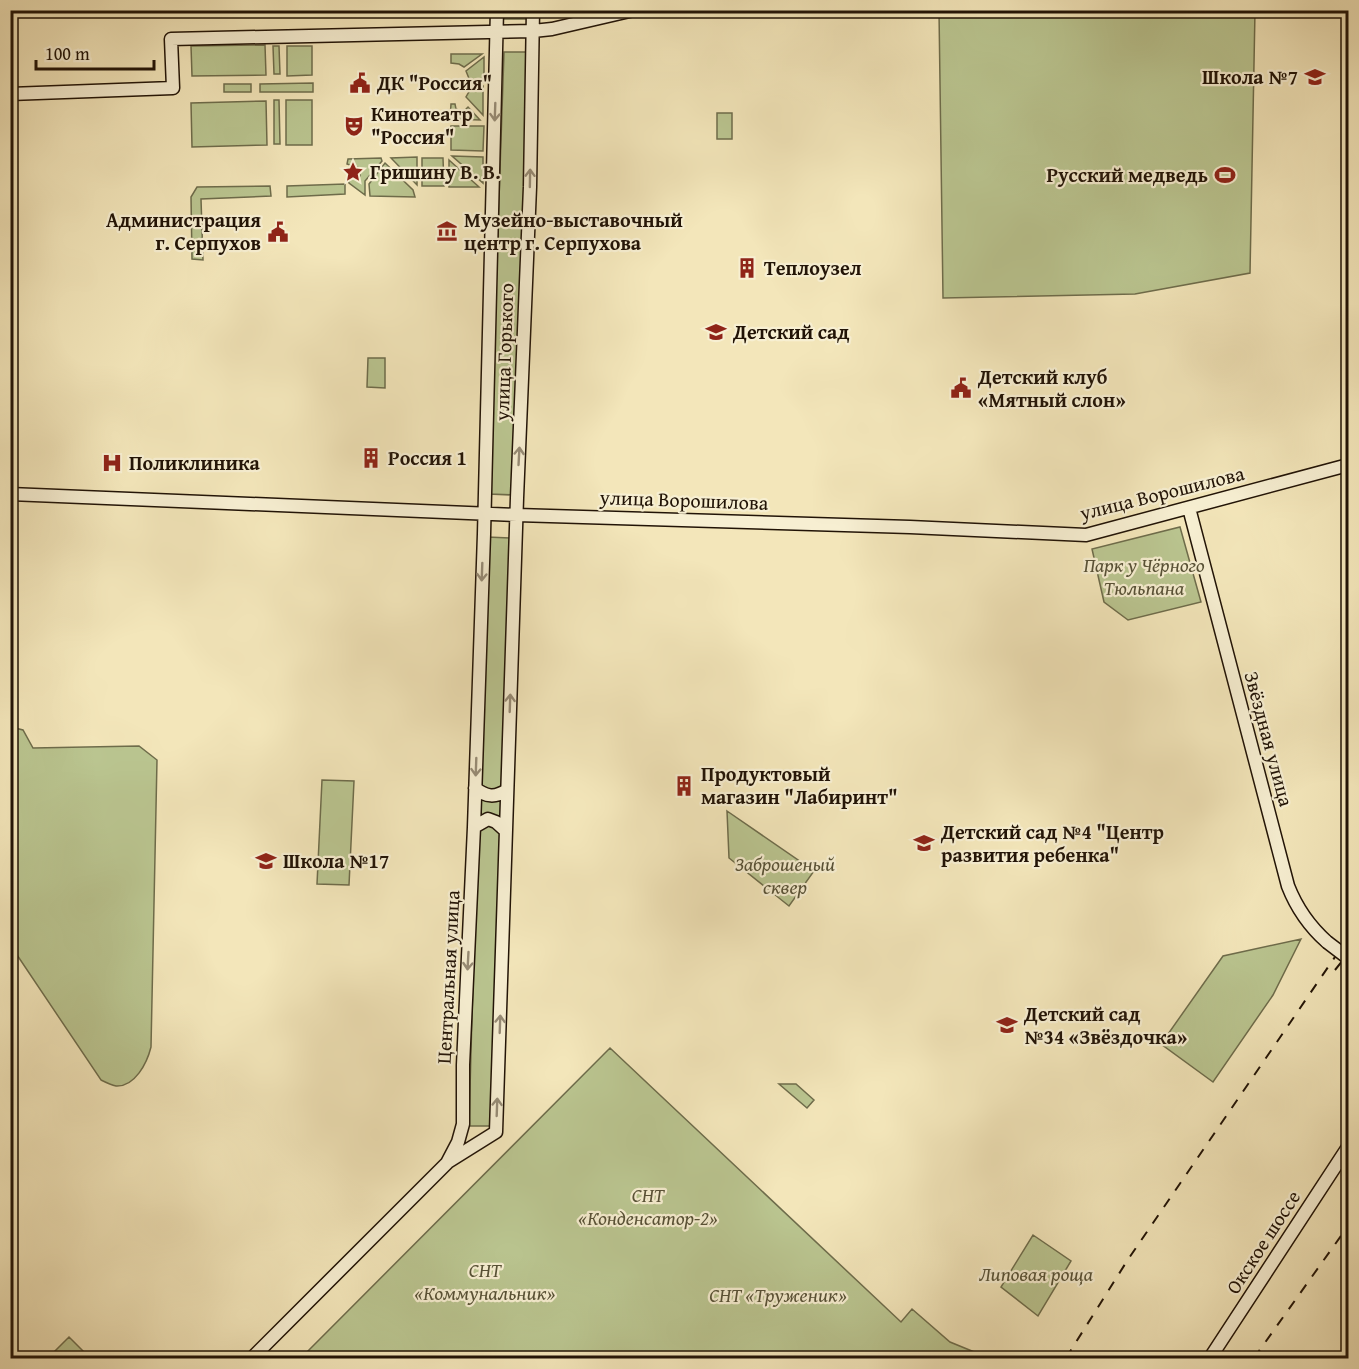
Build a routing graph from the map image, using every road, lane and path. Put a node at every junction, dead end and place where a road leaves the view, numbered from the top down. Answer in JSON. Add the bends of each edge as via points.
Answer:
{"nodes":[{"id":1,"x":497,"y":10,"type":"edge"},
{"id":2,"x":533,"y":10,"type":"edge"},
{"id":3,"x":633,"y":10,"type":"edge"},
{"id":4,"x":533,"y":31,"type":"junction"},
{"id":5,"x":497,"y":33,"type":"junction"},
{"id":6,"x":10,"y":94,"type":"edge"},
{"id":7,"x":1348,"y":465,"type":"edge"},
{"id":8,"x":10,"y":494,"type":"edge"},
{"id":9,"x":1189,"y":508,"type":"junction"},
{"id":10,"x":484,"y":513,"type":"junction"},
{"id":11,"x":517,"y":515,"type":"junction"},
{"id":12,"x":475,"y":788,"type":"junction"},
{"id":13,"x":507,"y":790,"type":"junction"},
{"id":14,"x":474,"y":827,"type":"junction"},
{"id":15,"x":506,"y":831,"type":"junction"},
{"id":16,"x":1348,"y":958,"type":"edge"},
{"id":17,"x":463,"y":1124,"type":"junction"},
{"id":18,"x":484,"y":1141,"type":"junction"},
{"id":19,"x":1348,"y":1147,"type":"edge"},
{"id":20,"x":447,"y":1163,"type":"junction"},
{"id":21,"x":252,"y":1359,"type":"edge"},
{"id":22,"x":1210,"y":1359,"type":"edge"}],
"edges":[{"from":1,"to":5,"type":"street","name":"улица Горького"},
{"from":2,"to":4,"type":"street","name":"улица Горького"},
{"from":3,"to":4,"type":"street"},
{"from":4,"to":5,"type":"street"},
{"from":11,"to":4,"type":"street","name":"улица Горького","one_way":true},
{"from":5,"to":6,"type":"street","via":[[171,39],[172,88]]},
{"from":5,"to":10,"type":"street","name":"улица Горького","one_way":true},
{"from":7,"to":9,"type":"street","name":"улица Ворошилова"},
{"from":8,"to":10,"type":"street","name":"улица Ворошилова"},
{"from":9,"to":11,"type":"street","name":"улица Ворошилова","via":[[1086,535]]},
{"from":9,"to":16,"type":"street","name":"Звёздная улица","bridge":true,"via":[[1288,886],[1305,920]]},
{"from":10,"to":11,"type":"street","name":"улица Ворошилова"},
{"from":10,"to":12,"type":"street","name":"Центральная улица","one_way":true},
{"from":13,"to":11,"type":"street","one_way":true},
{"from":12,"to":13,"type":"street","via":[[490,796]]},
{"from":12,"to":14,"type":"street","name":"Центральная улица"},
{"from":13,"to":15,"type":"street"},
{"from":14,"to":15,"type":"street","via":[[488,819]]},
{"from":14,"to":17,"type":"street","name":"Центральная улица","one_way":true},
{"from":18,"to":15,"type":"street","one_way":true,"via":[[496,1132]]},
{"from":17,"to":18,"type":"street","via":[[473,1138]]},
{"from":17,"to":20,"type":"street","name":"Центральная улица"},
{"from":18,"to":20,"type":"street"},
{"from":19,"to":22,"type":"street","name":"Окское шоссе"},
{"from":20,"to":21,"type":"street","name":"Центральная улица"}]}
